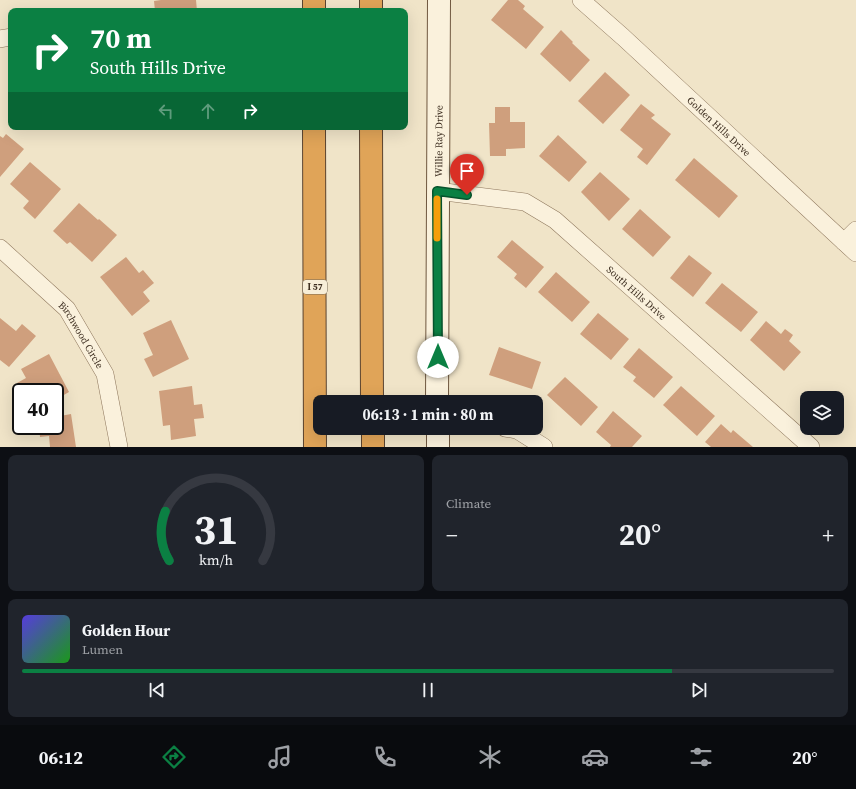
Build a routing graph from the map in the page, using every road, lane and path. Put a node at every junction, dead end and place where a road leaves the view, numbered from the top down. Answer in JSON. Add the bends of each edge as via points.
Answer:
{"nodes":[{"id":1,"x":439,"y":0,"type":"edge"},
{"id":2,"x":580,"y":0,"type":"edge"},
{"id":3,"x":314,"y":130,"type":"edge"},
{"id":4,"x":371,"y":130,"type":"edge"},
{"id":5,"x":437,"y":191,"type":"junction"},
{"id":6,"x":852,"y":242,"type":"edge"},
{"id":7,"x":0,"y":248,"type":"edge"},
{"id":8,"x":372,"y":395,"type":"edge"},
{"id":9,"x":438,"y":395,"type":"edge"},
{"id":10,"x":372,"y":435,"type":"edge"},
{"id":11,"x":438,"y":435,"type":"edge"},
{"id":12,"x":525,"y":435,"type":"edge"},
{"id":13,"x":120,"y":447,"type":"edge"},
{"id":14,"x":315,"y":447,"type":"edge"},
{"id":15,"x":373,"y":447,"type":"edge"},
{"id":16,"x":438,"y":447,"type":"edge"},
{"id":17,"x":544,"y":447,"type":"edge"},
{"id":18,"x":811,"y":447,"type":"edge"}],
"edges":[{"from":1,"to":5,"type":"street","name":"Willie Ray Drive"},
{"from":2,"to":6,"type":"street","name":"Golden Hills Drive"},
{"from":3,"to":14,"type":"highway","number":"I 57"},
{"from":4,"to":8,"type":"highway"},
{"from":5,"to":9,"type":"street","name":"Willie Ray Drive"},
{"from":5,"to":18,"type":"street","name":"South Hills Drive","via":[[525,202],[554,220]]},
{"from":7,"to":13,"type":"street","name":"Birchwood Circle","via":[[68,308],[105,374]]},
{"from":10,"to":15,"type":"highway"},
{"from":11,"to":16,"type":"street"},
{"from":12,"to":17,"type":"street"}]}
